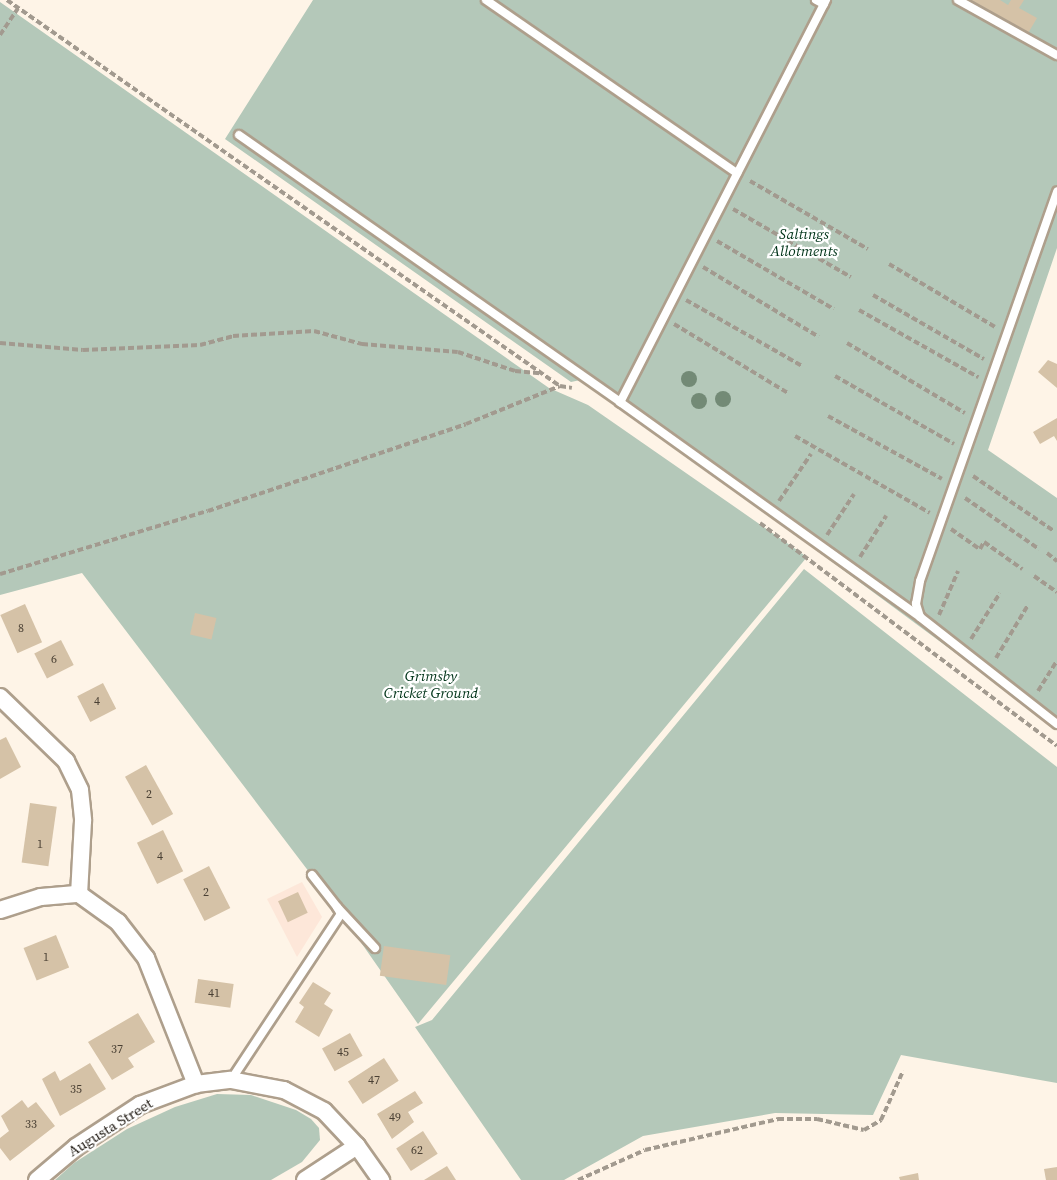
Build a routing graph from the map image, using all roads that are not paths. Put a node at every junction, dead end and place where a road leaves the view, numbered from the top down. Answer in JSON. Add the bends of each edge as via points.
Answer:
{"nodes":[{"id":1,"x":486,"y":0,"type":"edge"},
{"id":2,"x":958,"y":0,"type":"edge"},
{"id":3,"x":822,"y":1,"type":"edge"},
{"id":4,"x":1057,"y":55,"type":"edge"},
{"id":5,"x":239,"y":135,"type":"dead end"},
{"id":6,"x":737,"y":173,"type":"junction"},
{"id":7,"x":1057,"y":191,"type":"edge"},
{"id":8,"x":620,"y":402,"type":"junction"},
{"id":9,"x":920,"y":617,"type":"junction"},
{"id":10,"x":0,"y":697,"type":"edge"},
{"id":11,"x":1057,"y":724,"type":"edge"},
{"id":12,"x":312,"y":875,"type":"dead end"},
{"id":13,"x":79,"y":894,"type":"junction"},
{"id":14,"x":337,"y":907,"type":"junction"},
{"id":15,"x":0,"y":910,"type":"edge"},
{"id":16,"x":375,"y":948,"type":"dead end"},
{"id":17,"x":231,"y":1080,"type":"junction"},
{"id":18,"x":196,"y":1084,"type":"junction"},
{"id":19,"x":357,"y":1146,"type":"junction"},
{"id":20,"x":37,"y":1180,"type":"edge"},
{"id":21,"x":305,"y":1180,"type":"edge"},
{"id":22,"x":381,"y":1180,"type":"edge"}],
"edges":[{"from":1,"to":6,"type":"lane"},
{"from":2,"to":4,"type":"lane"},
{"from":3,"to":6,"type":"lane"},
{"from":5,"to":8,"type":"lane"},
{"from":6,"to":8,"type":"lane"},
{"from":7,"to":9,"type":"lane","via":[[920,581],[915,604]]},
{"from":8,"to":9,"type":"lane"},
{"from":9,"to":11,"type":"lane"},
{"from":10,"to":13,"type":"street","via":[[66,761],[80,790],[83,821]]},
{"from":12,"to":14,"type":"lane"},
{"from":13,"to":15,"type":"street","via":[[41,897]]},
{"from":13,"to":18,"type":"street","via":[[134,939]]},
{"from":14,"to":16,"type":"lane"},
{"from":14,"to":17,"type":"lane","via":[[341,914]]},
{"from":17,"to":18,"type":"street","name":"Augusta Street"},
{"from":17,"to":19,"type":"street","name":"Augusta Street","via":[[271,1085],[304,1099],[324,1111]]},
{"from":18,"to":20,"type":"street","name":"Augusta Street","via":[[140,1105],[76,1147]]},
{"from":19,"to":21,"type":"street"},
{"from":19,"to":22,"type":"street","name":"Augusta Street"}]}
